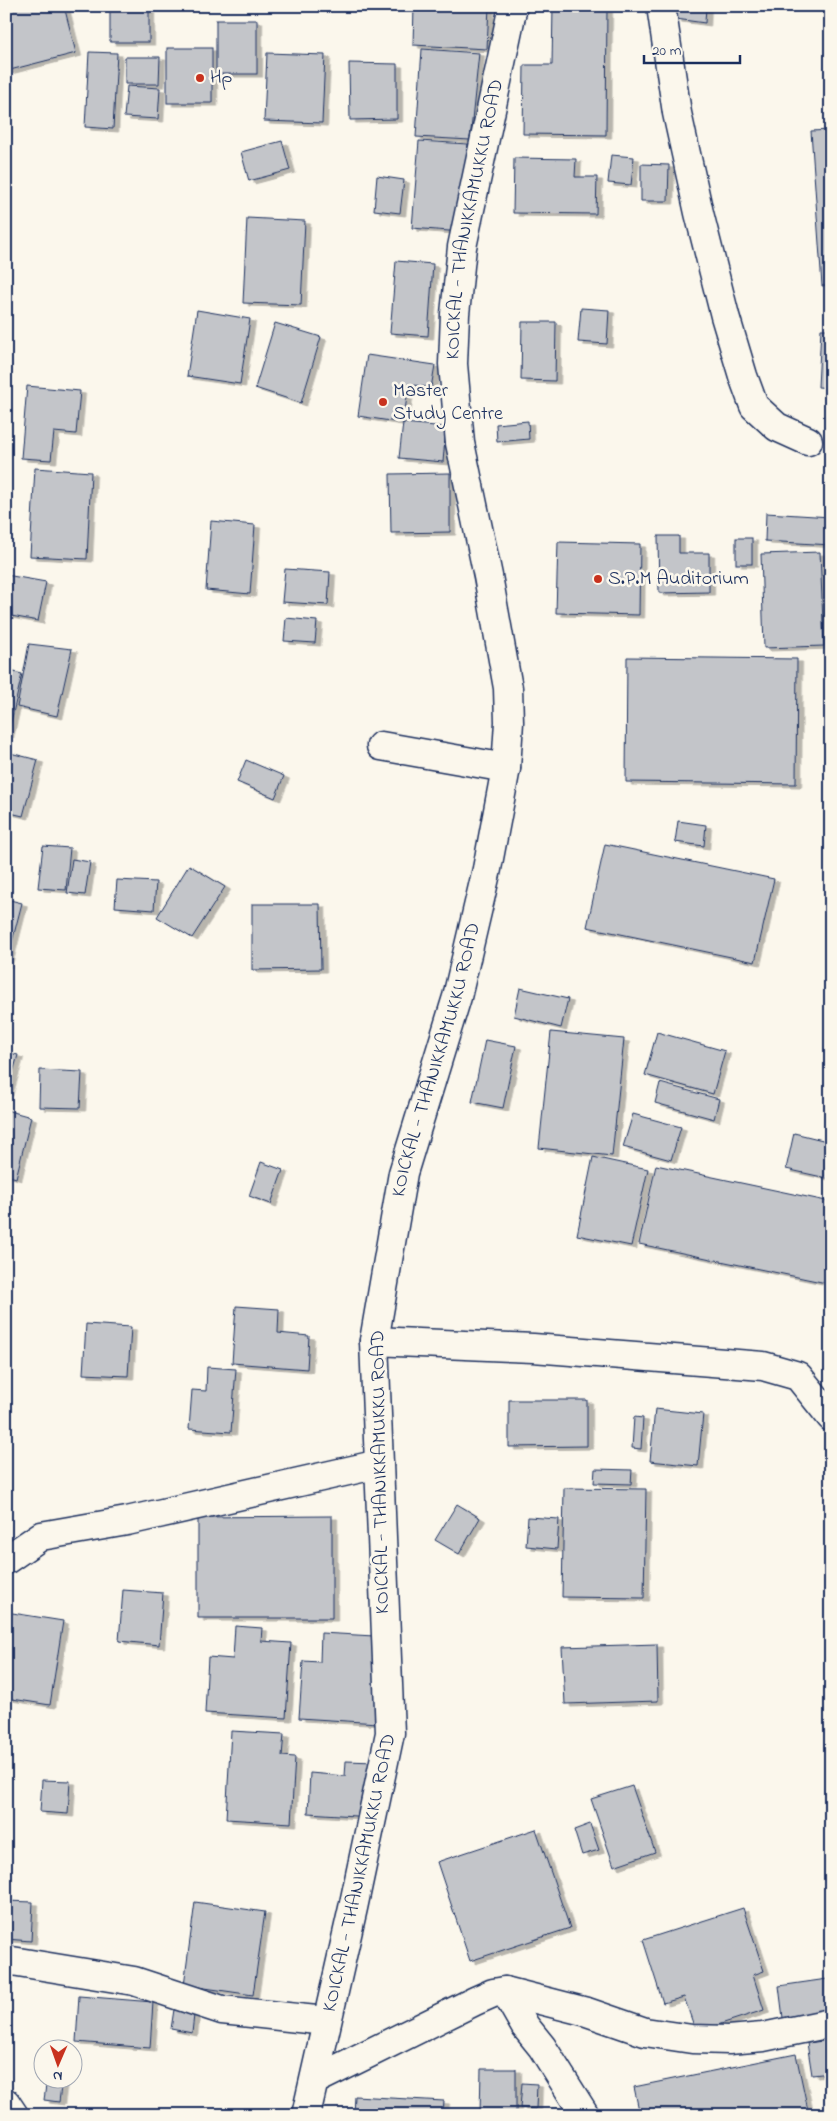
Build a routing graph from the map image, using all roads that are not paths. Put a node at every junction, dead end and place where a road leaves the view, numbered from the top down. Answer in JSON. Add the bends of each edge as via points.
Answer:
{"nodes":[{"id":1,"x":513,"y":6,"type":"edge"},
{"id":2,"x":661,"y":6,"type":"edge"},
{"id":3,"x":808,"y":441,"type":"dead end"},
{"id":4,"x":381,"y":746,"type":"dead end"},
{"id":5,"x":506,"y":768,"type":"junction"},
{"id":6,"x":374,"y":1341,"type":"junction"},
{"id":7,"x":831,"y":1417,"type":"edge"},
{"id":8,"x":379,"y":1464,"type":"junction"},
{"id":9,"x":6,"y":1560,"type":"edge"},
{"id":10,"x":6,"y":1960,"type":"edge"},
{"id":11,"x":505,"y":1990,"type":"junction"},
{"id":12,"x":326,"y":2021,"type":"junction"},
{"id":13,"x":831,"y":2023,"type":"edge"},
{"id":14,"x":315,"y":2080,"type":"junction"},
{"id":15,"x":6,"y":2103,"type":"edge"},
{"id":16,"x":14,"y":2115,"type":"edge"},
{"id":17,"x":306,"y":2115,"type":"edge"},
{"id":18,"x":584,"y":2115,"type":"edge"}],
"edges":[{"from":1,"to":5,"type":"street","name":"KOICKAL - THANIKKAMUKKU ROAD","via":[[462,247],[453,364],[460,443],[508,688]]},
{"from":2,"to":3,"type":"street","via":[[677,113],[699,213],[743,376],[754,406],[777,427]]},
{"from":4,"to":5,"type":"street"},
{"from":5,"to":6,"type":"street","name":"KOICKAL - THANIKKAMUKKU ROAD","via":[[487,869],[457,997],[403,1173]]},
{"from":6,"to":7,"type":"street","via":[[533,1348],[763,1366],[798,1376]]},
{"from":6,"to":8,"type":"street","name":"KOICKAL - THANIKKAMUKKU ROAD"},
{"from":8,"to":9,"type":"street","via":[[127,1521],[41,1536]]},
{"from":8,"to":12,"type":"street","name":"KOICKAL - THANIKKAMUKKU ROAD","via":[[390,1733]]},
{"from":10,"to":12,"type":"street","via":[[134,1981],[222,2010]]},
{"from":11,"to":13,"type":"street","via":[[645,2032],[692,2040],[763,2037]]},
{"from":11,"to":14,"type":"street","via":[[474,2001]]},
{"from":11,"to":18,"type":"street"},
{"from":12,"to":14,"type":"street","name":"KOICKAL - THANIKKAMUKKU ROAD"},
{"from":14,"to":17,"type":"street","name":"KOICKAL - THANIKKAMUKKU ROAD"},
{"from":15,"to":16,"type":"street"}]}
